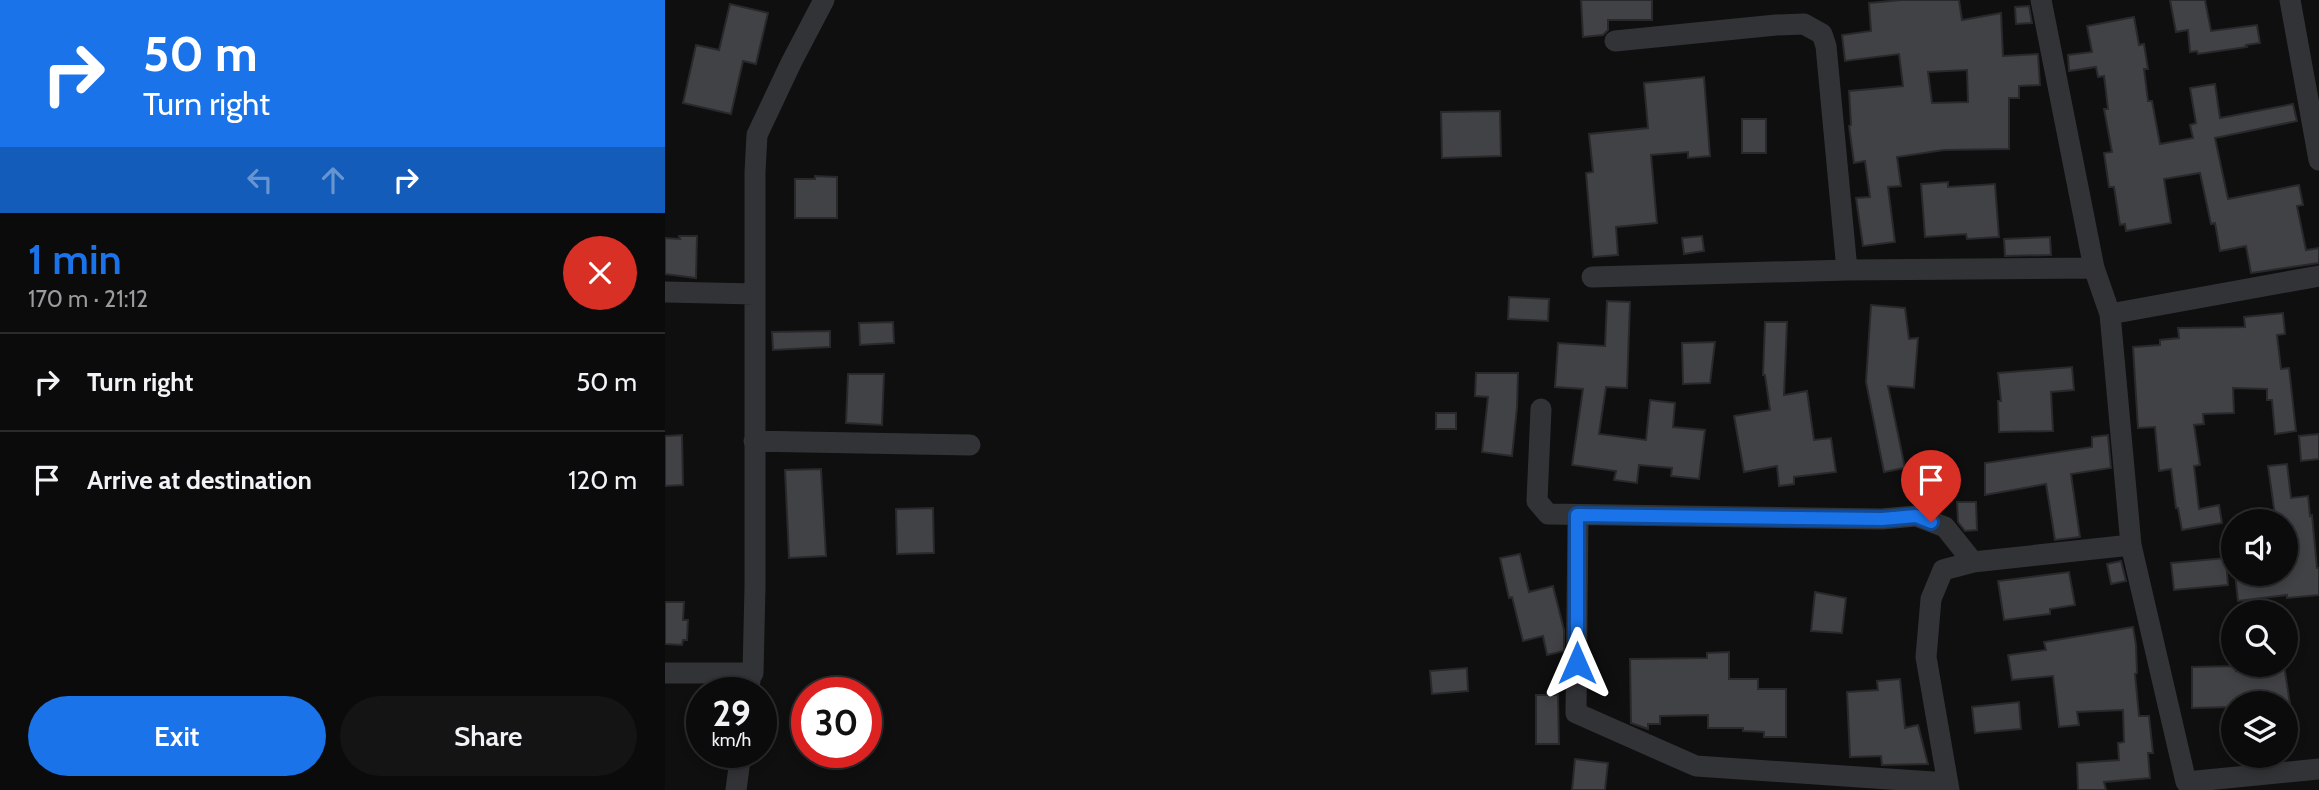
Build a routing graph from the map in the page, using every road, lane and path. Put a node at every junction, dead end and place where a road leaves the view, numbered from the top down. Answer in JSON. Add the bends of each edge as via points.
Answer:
{"nodes":[{"id":1,"x":824,"y":0,"type":"edge"},
{"id":2,"x":2041,"y":0,"type":"edge"},
{"id":3,"x":2290,"y":0,"type":"edge"},
{"id":4,"x":1615,"y":41,"type":"dead end"},
{"id":5,"x":2319,"y":160,"type":"edge"},
{"id":6,"x":2094,"y":268,"type":"junction"},
{"id":7,"x":1847,"y":270,"type":"junction"},
{"id":8,"x":2319,"y":276,"type":"edge"},
{"id":9,"x":1592,"y":277,"type":"dead end"},
{"id":10,"x":665,"y":292,"type":"edge"},
{"id":11,"x":755,"y":294,"type":"junction"},
{"id":12,"x":2110,"y":314,"type":"junction"},
{"id":13,"x":1541,"y":409,"type":"dead end"},
{"id":14,"x":754,"y":440,"type":"junction"},
{"id":15,"x":970,"y":445,"type":"dead end"},
{"id":16,"x":1577,"y":515,"type":"junction"},
{"id":17,"x":2131,"y":545,"type":"junction"},
{"id":18,"x":1973,"y":562,"type":"junction"},
{"id":19,"x":665,"y":673,"type":"edge"},
{"id":20,"x":699,"y":677,"type":"edge"},
{"id":21,"x":750,"y":677,"type":"edge"},
{"id":22,"x":739,"y":768,"type":"edge"},
{"id":23,"x":2319,"y":769,"type":"edge"},
{"id":24,"x":1949,"y":786,"type":"edge"},
{"id":25,"x":2186,"y":786,"type":"edge"},
{"id":26,"x":736,"y":790,"type":"edge"}],
"edges":[{"from":1,"to":11,"type":"street","via":[[757,135]]},
{"from":2,"to":6,"type":"street"},
{"from":3,"to":5,"type":"street"},
{"from":4,"to":7,"type":"street","via":[[1795,24],[1822,34]]},
{"from":6,"to":7,"type":"street"},
{"from":6,"to":12,"type":"street"},
{"from":7,"to":9,"type":"street"},
{"from":8,"to":12,"type":"street"},
{"from":10,"to":11,"type":"street"},
{"from":11,"to":14,"type":"street"},
{"from":12,"to":17,"type":"street"},
{"from":13,"to":16,"type":"street","via":[[1537,501],[1548,514]]},
{"from":14,"to":15,"type":"street"},
{"from":14,"to":21,"type":"street"},
{"from":16,"to":18,"type":"street","via":[[1916,516],[1945,527]]},
{"from":16,"to":24,"type":"street","via":[[1576,713],[1696,766]]},
{"from":17,"to":18,"type":"street"},
{"from":17,"to":25,"type":"street"},
{"from":18,"to":24,"type":"street","via":[[1943,570],[1931,599],[1926,657]]},
{"from":19,"to":20,"type":"street"},
{"from":22,"to":26,"type":"street"},
{"from":23,"to":25,"type":"street"}]}
